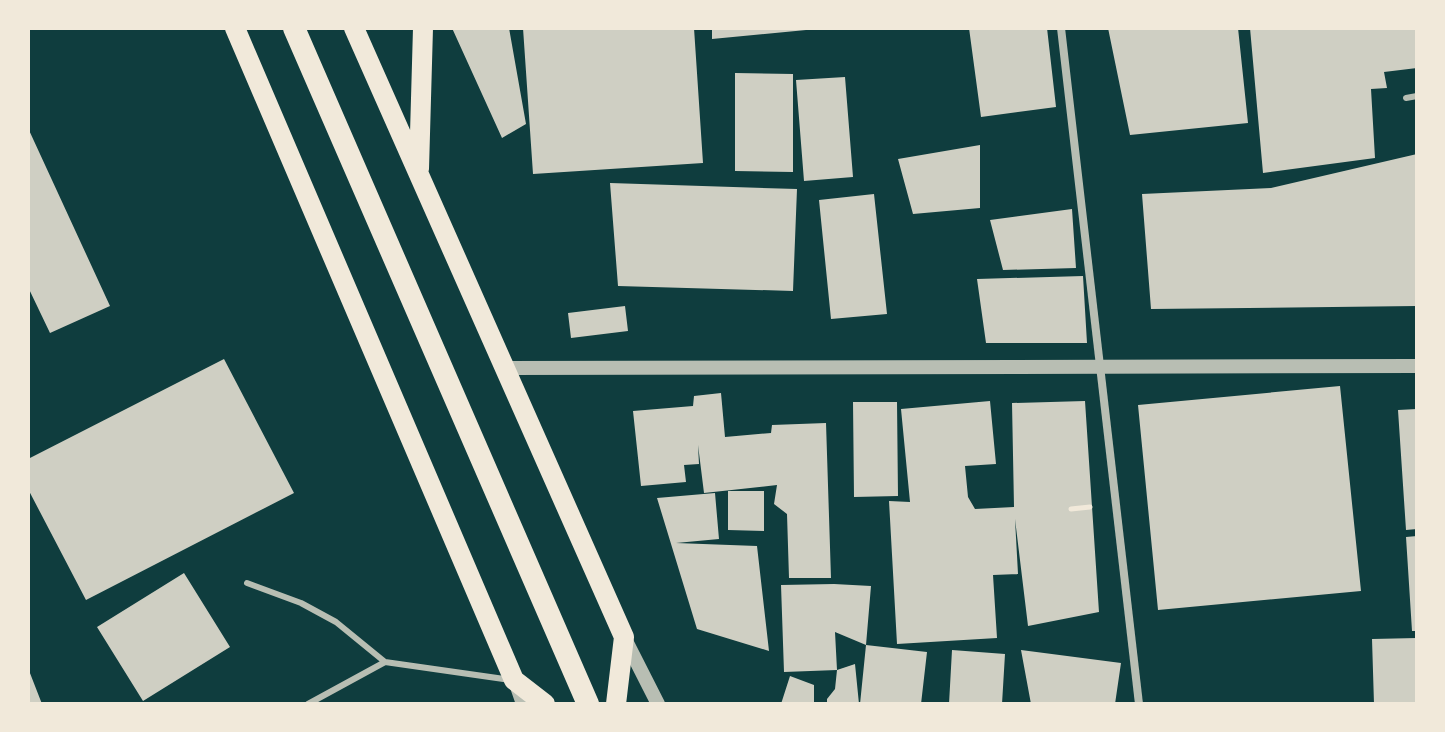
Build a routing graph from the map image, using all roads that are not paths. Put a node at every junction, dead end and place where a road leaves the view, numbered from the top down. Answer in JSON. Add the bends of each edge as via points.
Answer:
{"nodes":[{"id":1,"x":235,"y":28,"type":"edge"},
{"id":2,"x":294,"y":28,"type":"edge"},
{"id":3,"x":354,"y":28,"type":"edge"},
{"id":4,"x":423,"y":28,"type":"edge"},
{"id":5,"x":1061,"y":28,"type":"edge"},
{"id":6,"x":1417,"y":96,"type":"edge"},
{"id":7,"x":1406,"y":98,"type":"dead end"},
{"id":8,"x":418,"y":173,"type":"junction"},
{"id":9,"x":1417,"y":366,"type":"edge"},
{"id":10,"x":1098,"y":367,"type":"junction"},
{"id":11,"x":505,"y":368,"type":"junction"},
{"id":12,"x":247,"y":583,"type":"dead end"},
{"id":13,"x":624,"y":637,"type":"junction"},
{"id":14,"x":385,"y":662,"type":"junction"},
{"id":15,"x":514,"y":680,"type":"junction"},
{"id":16,"x":308,"y":704,"type":"edge"},
{"id":17,"x":523,"y":704,"type":"edge"},
{"id":18,"x":545,"y":704,"type":"edge"},
{"id":19,"x":588,"y":704,"type":"edge"},
{"id":20,"x":616,"y":704,"type":"edge"},
{"id":21,"x":658,"y":704,"type":"edge"},
{"id":22,"x":1139,"y":704,"type":"edge"}],
"edges":[{"from":1,"to":15,"type":"main road"},
{"from":2,"to":19,"type":"highway"},
{"from":3,"to":8,"type":"main road"},
{"from":4,"to":8,"type":"main road"},
{"from":5,"to":10,"type":"street"},
{"from":6,"to":7,"type":"lane"},
{"from":8,"to":11,"type":"main road"},
{"from":9,"to":10,"type":"street"},
{"from":10,"to":11,"type":"street"},
{"from":10,"to":22,"type":"street"},
{"from":11,"to":13,"type":"main road"},
{"from":12,"to":14,"type":"lane","via":[[336,622]]},
{"from":13,"to":20,"type":"main road"},
{"from":13,"to":21,"type":"street"},
{"from":14,"to":15,"type":"lane"},
{"from":14,"to":16,"type":"lane"},
{"from":15,"to":17,"type":"street"},
{"from":15,"to":18,"type":"main road"}]}
